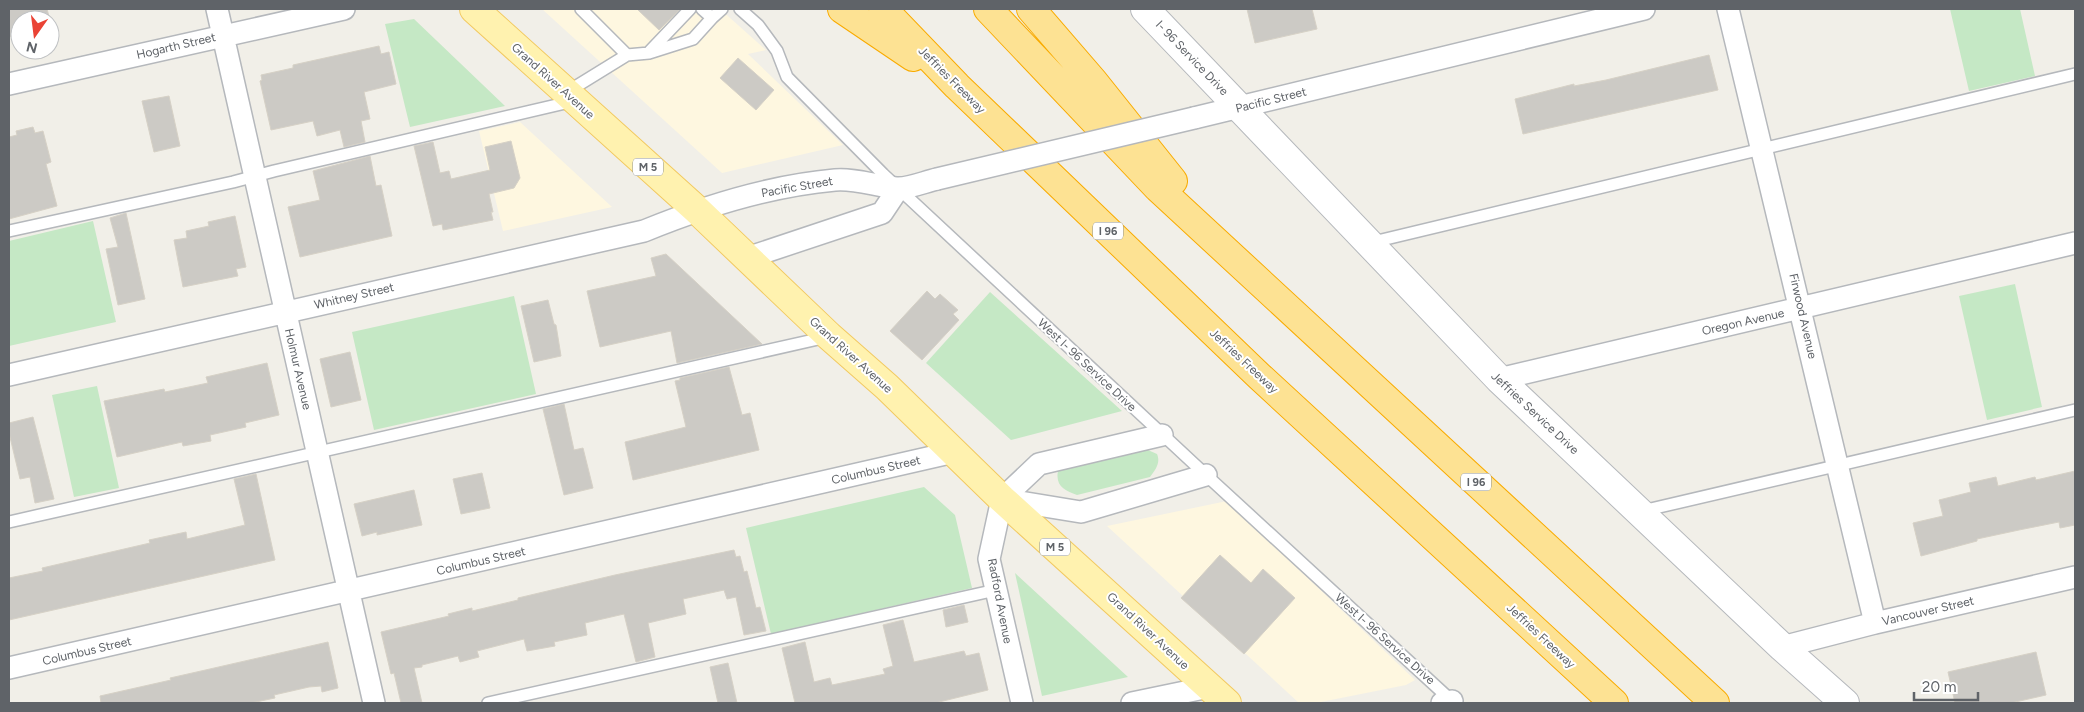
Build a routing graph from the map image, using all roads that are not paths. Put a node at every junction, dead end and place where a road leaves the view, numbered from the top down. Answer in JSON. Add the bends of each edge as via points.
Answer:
{"nodes":[{"id":1,"x":217,"y":9,"type":"edge"},
{"id":2,"x":344,"y":9,"type":"edge"},
{"id":3,"x":581,"y":9,"type":"edge"},
{"id":4,"x":690,"y":9,"type":"edge"},
{"id":5,"x":702,"y":9,"type":"edge"},
{"id":6,"x":722,"y":9,"type":"edge"},
{"id":7,"x":740,"y":9,"type":"edge"},
{"id":8,"x":842,"y":9,"type":"edge"},
{"id":9,"x":883,"y":9,"type":"edge"},
{"id":10,"x":988,"y":9,"type":"edge"},
{"id":11,"x":1031,"y":9,"type":"edge"},
{"id":12,"x":1145,"y":9,"type":"edge"},
{"id":13,"x":1644,"y":9,"type":"edge"},
{"id":14,"x":1728,"y":9,"type":"edge"},
{"id":15,"x":482,"y":12,"type":"edge"},
{"id":16,"x":712,"y":18,"type":"junction"},
{"id":17,"x":222,"y":35,"type":"junction"},
{"id":18,"x":649,"y":53,"type":"junction"},
{"id":19,"x":627,"y":55,"type":"junction"},
{"id":20,"x":2075,"y":74,"type":"edge"},
{"id":21,"x":9,"y":84,"type":"edge"},
{"id":22,"x":957,"y":86,"type":"junction"},
{"id":23,"x":572,"y":96,"type":"junction"},
{"id":24,"x":1239,"y":108,"type":"junction"},
{"id":25,"x":1763,"y":148,"type":"junction"},
{"id":26,"x":254,"y":176,"type":"junction"},
{"id":27,"x":898,"y":188,"type":"junction"},
{"id":28,"x":697,"y":210,"type":"junction"},
{"id":29,"x":9,"y":231,"type":"edge"},
{"id":30,"x":1367,"y":243,"type":"junction"},
{"id":31,"x":2075,"y":244,"type":"edge"},
{"id":32,"x":748,"y":258,"type":"junction"},
{"id":33,"x":1237,"y":260,"type":"junction"},
{"id":34,"x":1801,"y":308,"type":"junction"},
{"id":35,"x":284,"y":312,"type":"junction"},
{"id":36,"x":829,"y":336,"type":"junction"},
{"id":37,"x":9,"y":375,"type":"edge"},
{"id":38,"x":1499,"y":380,"type":"junction"},
{"id":39,"x":2075,"y":410,"type":"edge"},
{"id":40,"x":1162,"y":435,"type":"junction"},
{"id":41,"x":317,"y":452,"type":"junction"},
{"id":42,"x":954,"y":452,"type":"junction"},
{"id":43,"x":1838,"y":466,"type":"junction"},
{"id":44,"x":1206,"y":475,"type":"junction"},
{"id":45,"x":1002,"y":499,"type":"junction"},
{"id":46,"x":1640,"y":511,"type":"junction"},
{"id":47,"x":9,"y":522,"type":"edge"},
{"id":48,"x":2075,"y":577,"type":"edge"},
{"id":49,"x":996,"y":590,"type":"junction"},
{"id":50,"x":349,"y":591,"type":"junction"},
{"id":51,"x":1875,"y":623,"type":"junction"},
{"id":52,"x":1782,"y":647,"type":"junction"},
{"id":53,"x":9,"y":668,"type":"edge"},
{"id":54,"x":1218,"y":695,"type":"edge"},
{"id":55,"x":1450,"y":702,"type":"edge"},
{"id":56,"x":374,"y":703,"type":"edge"},
{"id":57,"x":488,"y":703,"type":"edge"},
{"id":58,"x":1022,"y":703,"type":"edge"},
{"id":59,"x":1132,"y":703,"type":"edge"},
{"id":60,"x":1614,"y":703,"type":"edge"},
{"id":61,"x":1715,"y":703,"type":"edge"},
{"id":62,"x":1845,"y":703,"type":"edge"}],
"edges":[{"from":1,"to":17,"type":"street","name":"Holmur Avenue"},
{"from":2,"to":17,"type":"street","name":"Hogarth Street"},
{"from":3,"to":19,"type":"lane"},
{"from":4,"to":18,"type":"lane"},
{"from":5,"to":16,"type":"lane"},
{"from":6,"to":16,"type":"lane"},
{"from":7,"to":27,"type":"lane","name":"West I- 96 Service Drive","via":[[758,25],[777,51],[787,77]]},
{"from":8,"to":22,"type":"highway"},
{"from":9,"to":22,"type":"highway","name":"Jeffries Freeway","number":"I 96"},
{"from":10,"to":33,"type":"highway","number":"I 96","via":[[1158,188]]},
{"from":11,"to":33,"type":"highway","via":[[1100,89]]},
{"from":12,"to":24,"type":"street","name":"I- 96 Service Drive"},
{"from":13,"to":24,"type":"street","name":"Pacific Street"},
{"from":14,"to":25,"type":"street","name":"Firwood Avenue"},
{"from":15,"to":23,"type":"main road","name":"Grand River Avenue","number":"M 5"},
{"from":16,"to":18,"type":"lane","via":[[694,39]]},
{"from":17,"to":21,"type":"street","name":"Hogarth Street"},
{"from":17,"to":26,"type":"street","name":"Holmur Avenue"},
{"from":18,"to":19,"type":"lane"},
{"from":19,"to":23,"type":"lane"},
{"from":20,"to":25,"type":"lane"},
{"from":22,"to":60,"type":"highway","name":"Jeffries Freeway","number":"I 96","via":[[1259,376]]},
{"from":23,"to":26,"type":"lane"},
{"from":23,"to":28,"type":"main road","name":"Grand River Avenue","number":"M 5"},
{"from":24,"to":27,"type":"street","name":"Pacific Street","bridge":true},
{"from":24,"to":30,"type":"street","name":"Jeffries Service Drive"},
{"from":25,"to":30,"type":"lane"},
{"from":25,"to":34,"type":"street","name":"Firwood Avenue"},
{"from":26,"to":29,"type":"lane"},
{"from":26,"to":35,"type":"street","name":"Holmur Avenue"},
{"from":27,"to":28,"type":"street","name":"Pacific Street","via":[[837,179],[784,187]]},
{"from":27,"to":32,"type":"street","via":[[882,213]]},
{"from":27,"to":40,"type":"lane","name":"West I- 96 Service Drive"},
{"from":28,"to":32,"type":"main road","name":"Grand River Avenue","number":"M 5"},
{"from":28,"to":35,"type":"street","name":"Whitney Street","via":[[644,231]]},
{"from":30,"to":38,"type":"street","name":"Jeffries Service Drive"},
{"from":31,"to":34,"type":"street","name":"Oregon Avenue"},
{"from":32,"to":36,"type":"main road","name":"Grand River Avenue","number":"M 5"},
{"from":33,"to":61,"type":"highway","number":"I 96"},
{"from":34,"to":38,"type":"street","name":"Oregon Avenue"},
{"from":34,"to":43,"type":"street","name":"Firwood Avenue"},
{"from":35,"to":37,"type":"street","name":"Whitney Street"},
{"from":35,"to":41,"type":"street","name":"Holmur Avenue"},
{"from":36,"to":41,"type":"lane"},
{"from":36,"to":42,"type":"main road","name":"Grand River Avenue","number":"M 5"},
{"from":38,"to":46,"type":"street","name":"Jeffries Service Drive"},
{"from":39,"to":43,"type":"lane"},
{"from":40,"to":44,"type":"lane","name":"West I- 96 Service Drive"},
{"from":40,"to":45,"type":"street","via":[[1039,464]]},
{"from":41,"to":47,"type":"lane"},
{"from":41,"to":50,"type":"street","name":"Holmur Avenue"},
{"from":42,"to":45,"type":"main road","name":"Grand River Avenue","number":"M 5"},
{"from":42,"to":50,"type":"street","name":"Columbus Street"},
{"from":43,"to":46,"type":"lane"},
{"from":43,"to":51,"type":"street","name":"Firwood Avenue"},
{"from":44,"to":45,"type":"street","via":[[1081,512]]},
{"from":44,"to":55,"type":"lane","name":"West I- 96 Service Drive"},
{"from":45,"to":49,"type":"street","name":"Radford Avenue","via":[[989,559]]},
{"from":45,"to":54,"type":"main road","name":"Grand River Avenue","number":"M 5"},
{"from":46,"to":52,"type":"street","name":"Jeffries Service Drive"},
{"from":48,"to":51,"type":"street","name":"Vancouver Street"},
{"from":49,"to":57,"type":"lane"},
{"from":49,"to":58,"type":"street","name":"Radford Avenue"},
{"from":50,"to":53,"type":"street","name":"Columbus Street"},
{"from":50,"to":56,"type":"street","name":"Holmur Avenue"},
{"from":51,"to":52,"type":"street","name":"Vancouver Street"},
{"from":52,"to":62,"type":"street","name":"Jeffries Service Drive"},
{"from":54,"to":59,"type":"street"}]}
